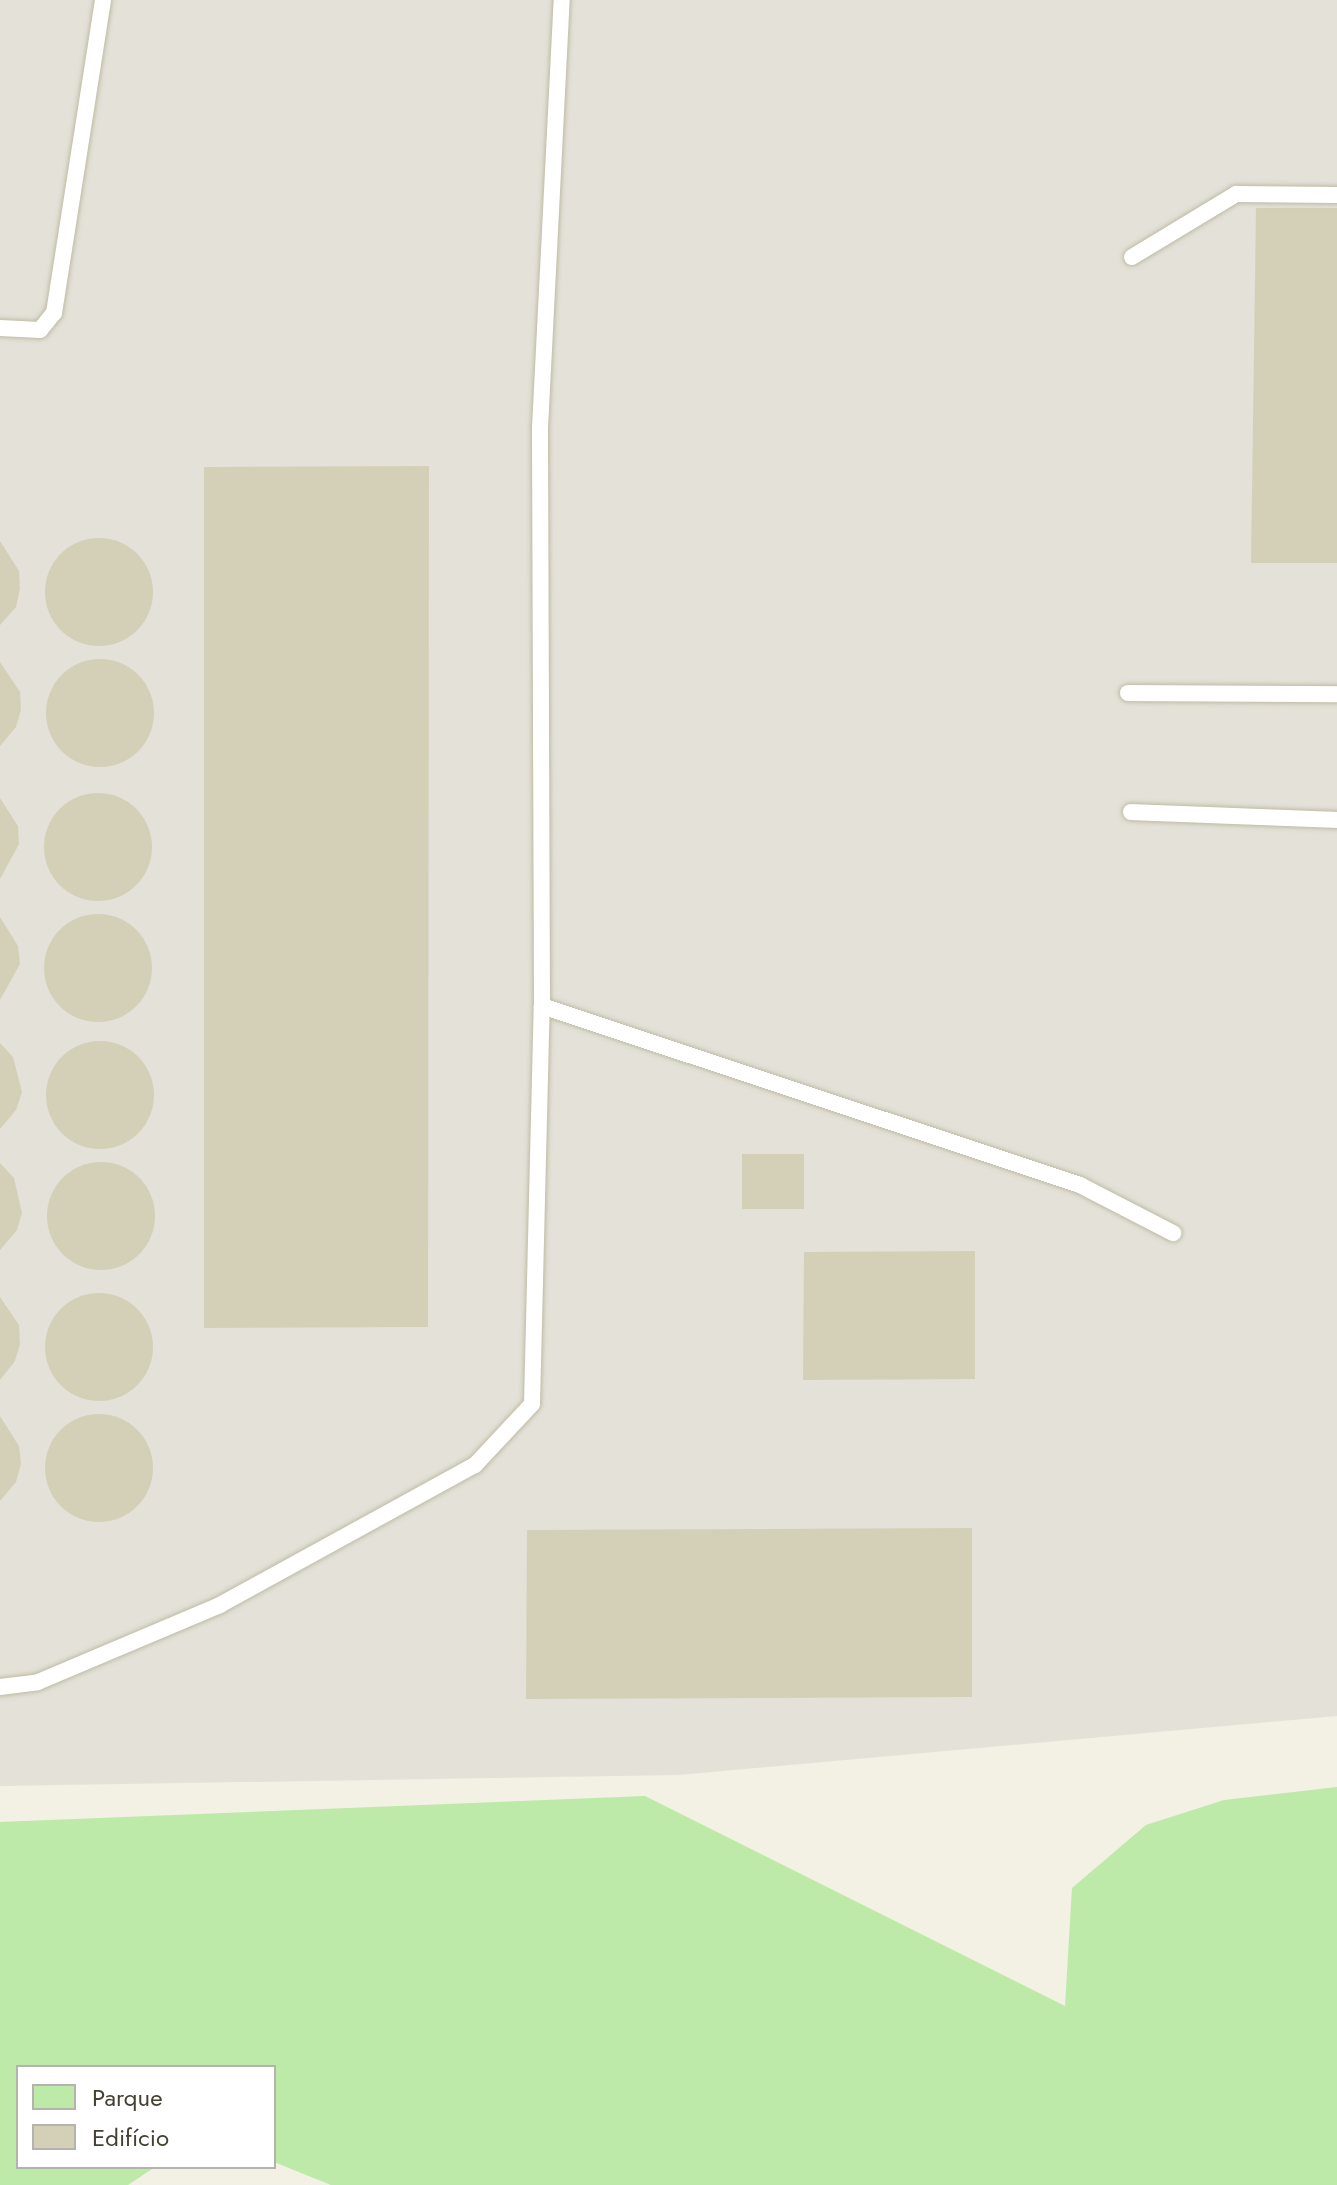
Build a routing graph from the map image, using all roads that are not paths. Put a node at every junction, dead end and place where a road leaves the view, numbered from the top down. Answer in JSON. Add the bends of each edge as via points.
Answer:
{"nodes":[{"id":1,"x":103,"y":0,"type":"edge"},
{"id":2,"x":562,"y":0,"type":"edge"},
{"id":3,"x":1337,"y":195,"type":"edge"},
{"id":4,"x":1132,"y":257,"type":"dead end"},
{"id":5,"x":0,"y":328,"type":"edge"},
{"id":6,"x":1128,"y":693,"type":"dead end"},
{"id":7,"x":1337,"y":694,"type":"edge"},
{"id":8,"x":1131,"y":812,"type":"dead end"},
{"id":9,"x":1337,"y":820,"type":"edge"},
{"id":10,"x":542,"y":1006,"type":"junction"},
{"id":11,"x":1173,"y":1233,"type":"dead end"},
{"id":12,"x":0,"y":1687,"type":"edge"}],
"edges":[{"from":1,"to":5,"type":"lane","via":[[54,313],[40,330]]},
{"from":2,"to":10,"type":"lane","via":[[540,428]]},
{"from":3,"to":4,"type":"lane","via":[[1236,194]]},
{"from":6,"to":7,"type":"lane"},
{"from":8,"to":9,"type":"lane"},
{"from":10,"to":11,"type":"lane","via":[[1080,1185]]},
{"from":10,"to":12,"type":"lane","via":[[532,1404],[475,1465],[220,1605],[38,1682]]}]}
